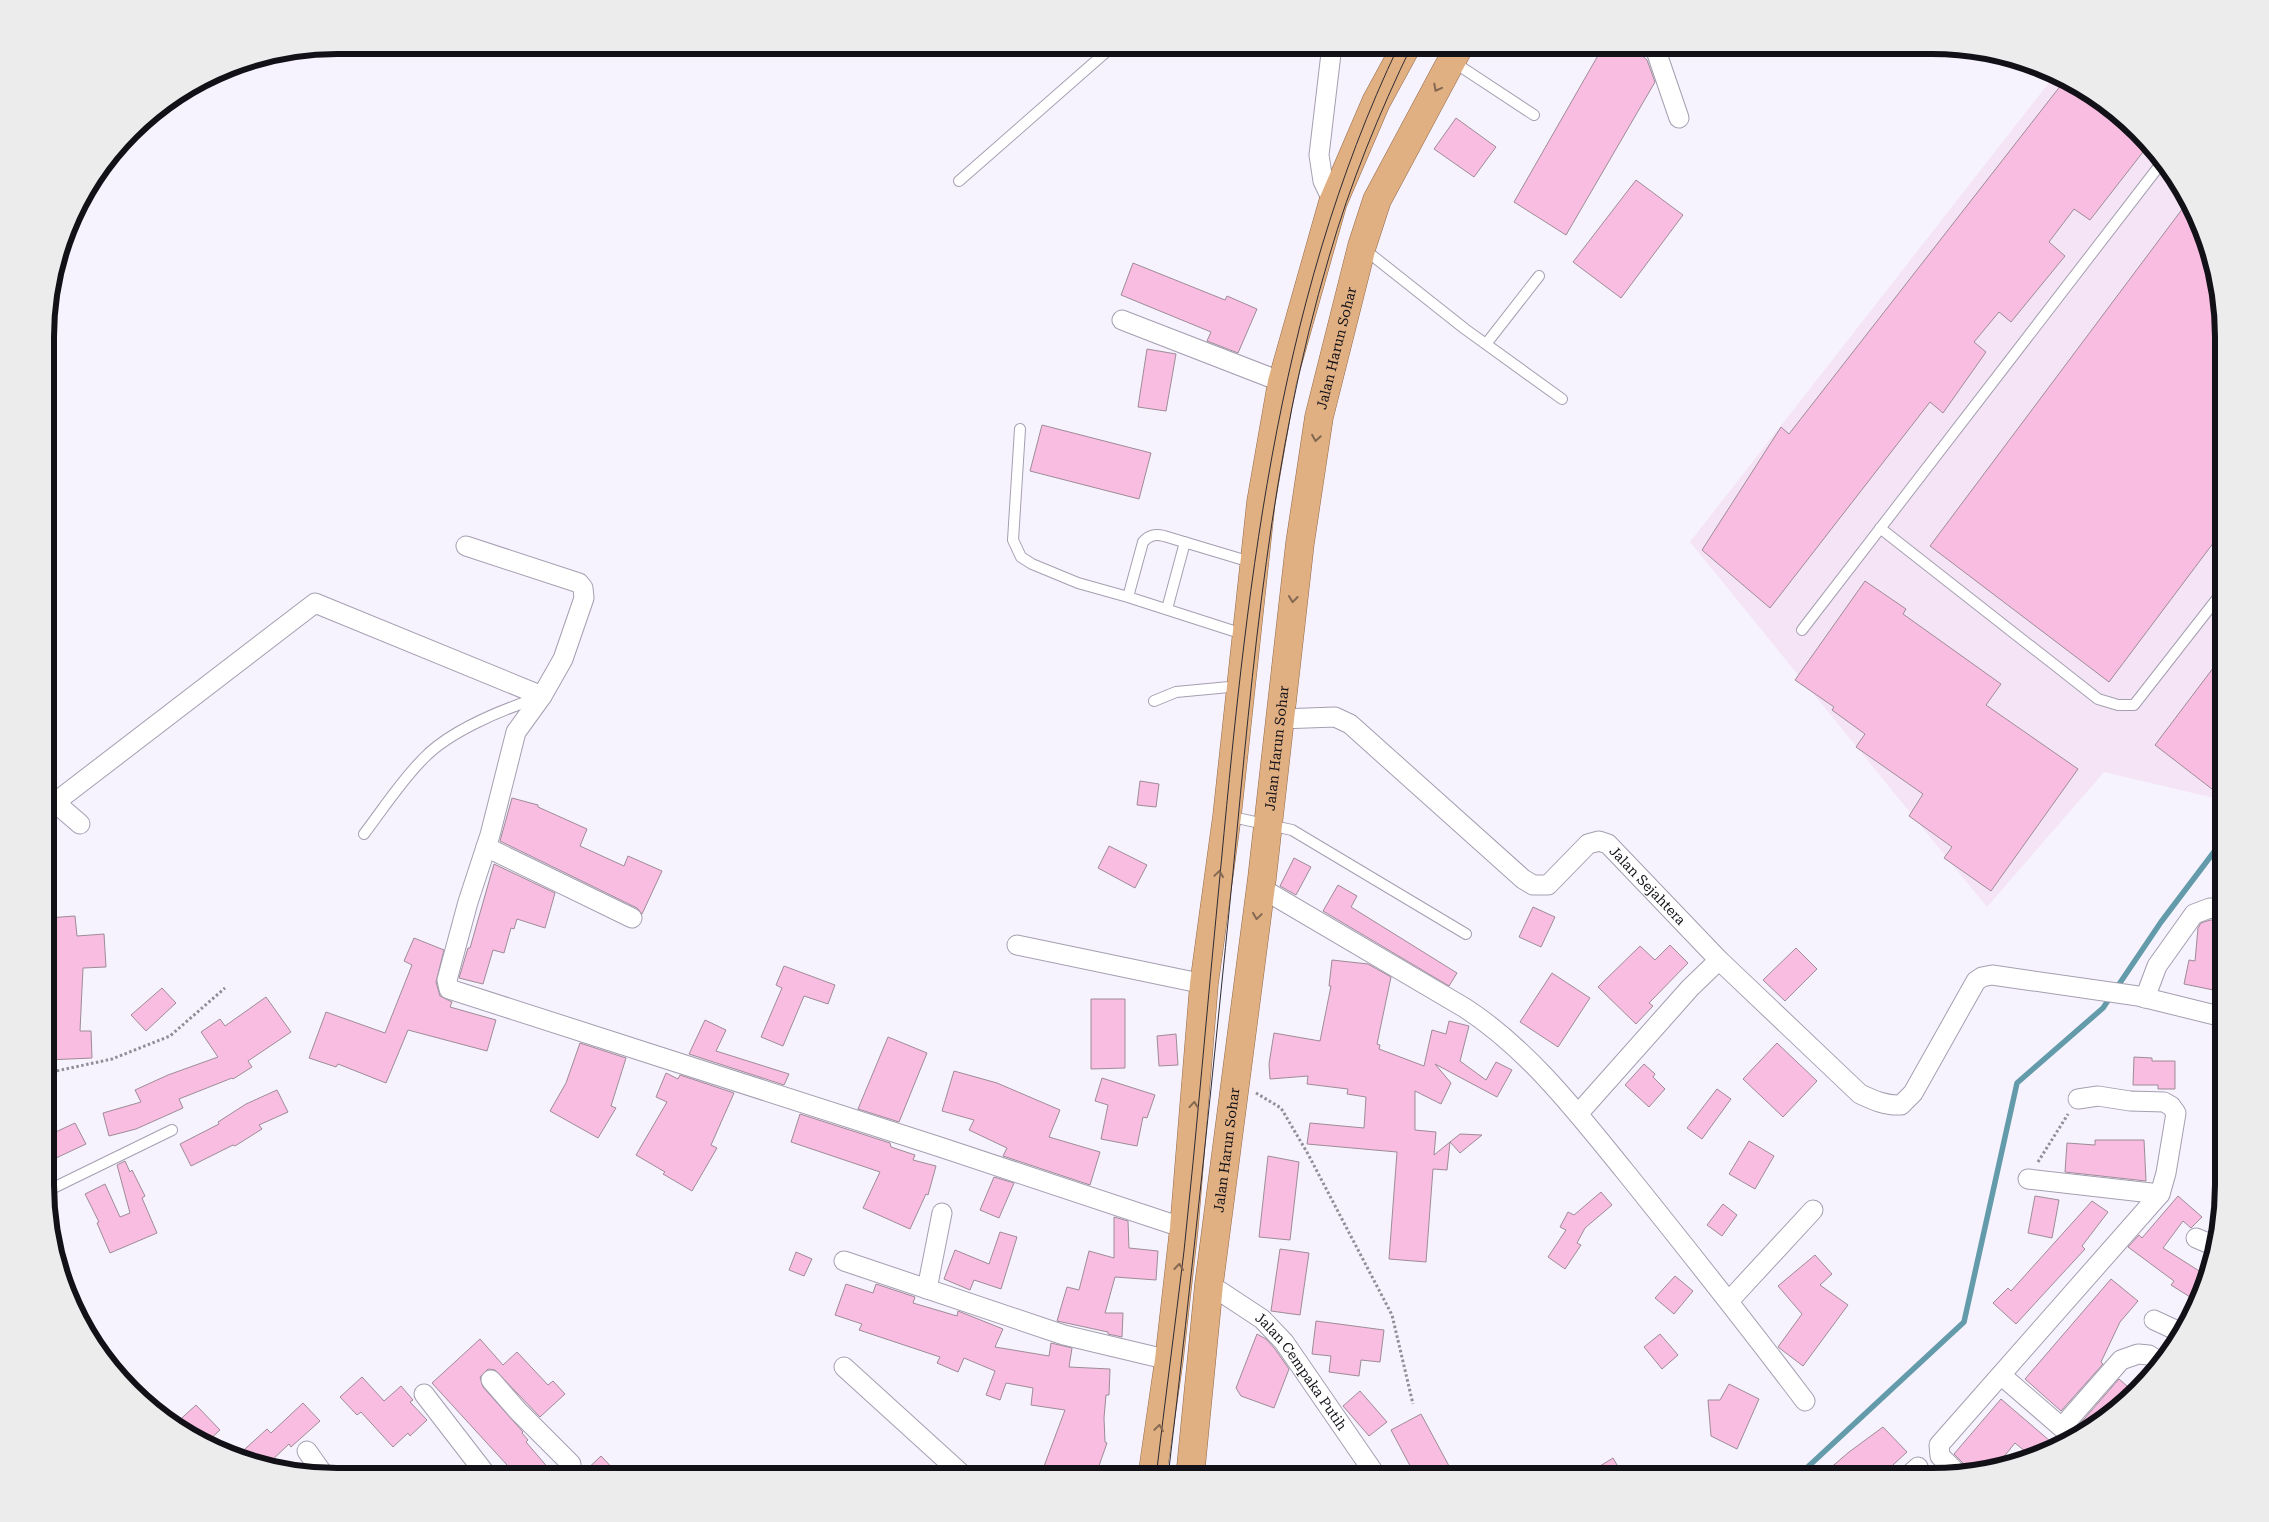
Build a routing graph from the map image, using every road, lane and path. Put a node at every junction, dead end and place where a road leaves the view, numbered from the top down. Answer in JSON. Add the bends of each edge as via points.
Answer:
{"nodes":[{"id":1,"x":1104,"y":54,"type":"edge"},
{"id":2,"x":1331,"y":54,"type":"edge"},
{"id":3,"x":1402,"y":54,"type":"edge"},
{"id":4,"x":1455,"y":54,"type":"edge"},
{"id":5,"x":1457,"y":54,"type":"edge"},
{"id":6,"x":1657,"y":54,"type":"edge"},
{"id":7,"x":1534,"y":115,"type":"dead end"},
{"id":8,"x":1679,"y":118,"type":"dead end"},
{"id":9,"x":2159,"y":166,"type":"edge"},
{"id":10,"x":959,"y":181,"type":"dead end"},
{"id":11,"x":1333,"y":202,"type":"junction"},
{"id":12,"x":1362,"y":246,"type":"junction"},
{"id":13,"x":1540,"y":276,"type":"dead end"},
{"id":14,"x":1122,"y":320,"type":"dead end"},
{"id":15,"x":1486,"y":344,"type":"junction"},
{"id":16,"x":1282,"y":382,"type":"junction"},
{"id":17,"x":1562,"y":399,"type":"dead end"},
{"id":18,"x":1020,"y":429,"type":"dead end"},
{"id":19,"x":1880,"y":528,"type":"junction"},
{"id":20,"x":1185,"y":542,"type":"junction"},
{"id":21,"x":466,"y":546,"type":"dead end"},
{"id":22,"x":1255,"y":563,"type":"junction"},
{"id":23,"x":1128,"y":597,"type":"junction"},
{"id":24,"x":2215,"y":601,"type":"edge"},
{"id":25,"x":1167,"y":609,"type":"junction"},
{"id":26,"x":1802,"y":630,"type":"dead end"},
{"id":27,"x":1247,"y":635,"type":"junction"},
{"id":28,"x":1241,"y":686,"type":"junction"},
{"id":29,"x":542,"y":696,"type":"junction"},
{"id":30,"x":1154,"y":701,"type":"dead end"},
{"id":31,"x":1280,"y":719,"type":"junction"},
{"id":32,"x":54,"y":802,"type":"edge"},
{"id":33,"x":54,"y":804,"type":"edge"},
{"id":34,"x":1227,"y":816,"type":"junction"},
{"id":35,"x":80,"y":824,"type":"dead end"},
{"id":36,"x":1268,"y":824,"type":"junction"},
{"id":37,"x":364,"y":834,"type":"dead end"},
{"id":38,"x":486,"y":847,"type":"junction"},
{"id":39,"x":1260,"y":888,"type":"junction"},
{"id":40,"x":2215,"y":910,"type":"edge"},
{"id":41,"x":632,"y":918,"type":"dead end"},
{"id":42,"x":1466,"y":934,"type":"dead end"},
{"id":43,"x":1017,"y":945,"type":"dead end"},
{"id":44,"x":1719,"y":960,"type":"junction"},
{"id":45,"x":1204,"y":984,"type":"junction"},
{"id":46,"x":225,"y":988,"type":"dead end"},
{"id":47,"x":2141,"y":997,"type":"junction"},
{"id":48,"x":2215,"y":1015,"type":"edge"},
{"id":49,"x":54,"y":1072,"type":"edge"},
{"id":50,"x":1235,"y":1082,"type":"junction"},
{"id":51,"x":2078,"y":1099,"type":"joint"},
{"id":52,"x":1578,"y":1114,"type":"junction"},
{"id":53,"x":172,"y":1130,"type":"dead end"},
{"id":54,"x":2028,"y":1179,"type":"joint"},
{"id":55,"x":54,"y":1188,"type":"edge"},
{"id":56,"x":2160,"y":1194,"type":"junction"},
{"id":57,"x":1813,"y":1210,"type":"dead end"},
{"id":58,"x":942,"y":1212,"type":"dead end"},
{"id":59,"x":1184,"y":1228,"type":"junction"},
{"id":60,"x":2196,"y":1238,"type":"dead end"},
{"id":61,"x":2209,"y":1244,"type":"edge"},
{"id":62,"x":844,"y":1261,"type":"dead end"},
{"id":63,"x":1209,"y":1284,"type":"junction"},
{"id":64,"x":926,"y":1289,"type":"junction"},
{"id":65,"x":1729,"y":1301,"type":"junction"},
{"id":66,"x":2154,"y":1320,"type":"dead end"},
{"id":67,"x":2175,"y":1330,"type":"edge"},
{"id":68,"x":2156,"y":1359,"type":"edge"},
{"id":69,"x":1169,"y":1360,"type":"junction"},
{"id":70,"x":844,"y":1367,"type":"dead end"},
{"id":71,"x":2001,"y":1374,"type":"junction"},
{"id":72,"x":491,"y":1380,"type":"dead end"},
{"id":73,"x":424,"y":1394,"type":"dead end"},
{"id":74,"x":1806,"y":1401,"type":"dead end"},
{"id":75,"x":1413,"y":1404,"type":"dead end"},
{"id":76,"x":2069,"y":1433,"type":"edge"},
{"id":77,"x":307,"y":1451,"type":"dead end"},
{"id":78,"x":319,"y":1468,"type":"edge"},
{"id":79,"x":481,"y":1468,"type":"edge"},
{"id":80,"x":571,"y":1468,"type":"edge"},
{"id":81,"x":955,"y":1468,"type":"edge"},
{"id":82,"x":1153,"y":1468,"type":"edge"},
{"id":83,"x":1194,"y":1468,"type":"edge"},
{"id":84,"x":1371,"y":1468,"type":"edge"},
{"id":85,"x":1952,"y":1468,"type":"edge"}],
"edges":[{"from":1,"to":10,"type":"lane"},
{"from":2,"to":11,"type":"street","via":[[1319,155],[1323,181]]},
{"from":3,"to":11,"type":"highway","via":[[1376,102]]},
{"from":4,"to":12,"type":"highway","name":"Jalan Harun Sohar","one_way":true,"via":[[1377,200]]},
{"from":5,"to":7,"type":"lane"},
{"from":6,"to":8,"type":"street"},
{"from":9,"to":19,"type":"lane"},
{"from":11,"to":16,"type":"highway"},
{"from":12,"to":15,"type":"lane"},
{"from":12,"to":31,"type":"highway","name":"Jalan Harun Sohar","one_way":true,"via":[[1319,417],[1300,543]]},
{"from":13,"to":15,"type":"lane"},
{"from":14,"to":16,"type":"street"},
{"from":15,"to":17,"type":"lane"},
{"from":16,"to":22,"type":"highway"},
{"from":18,"to":23,"type":"lane","via":[[1015,548],[1032,564],[1078,583]]},
{"from":19,"to":24,"type":"lane","via":[[2098,699],[2118,705],[2134,705]]},
{"from":19,"to":26,"type":"lane"},
{"from":20,"to":22,"type":"lane"},
{"from":20,"to":23,"type":"lane","via":[[1156,534],[1148,536],[1143,542]]},
{"from":20,"to":25,"type":"lane"},
{"from":21,"to":29,"type":"street","via":[[579,583],[583,588],[584,598],[564,658]]},
{"from":22,"to":27,"type":"highway"},
{"from":23,"to":25,"type":"lane"},
{"from":25,"to":27,"type":"lane"},
{"from":27,"to":28,"type":"highway"},
{"from":28,"to":30,"type":"lane","via":[[1176,692]]},
{"from":28,"to":34,"type":"highway"},
{"from":29,"to":32,"type":"street","via":[[315,603]]},
{"from":29,"to":37,"type":"lane","via":[[508,707],[460,731],[423,758]]},
{"from":29,"to":38,"type":"street","via":[[516,732]]},
{"from":31,"to":36,"type":"highway","name":"Jalan Harun Sohar"},
{"from":31,"to":44,"type":"street","name":"Jalan Sejahtera","via":[[1334,717],[1350,724],[1532,885],[1548,885],[1588,844],[1599,841],[1608,844]]},
{"from":33,"to":35,"type":"street","via":[[65,809]]},
{"from":34,"to":36,"type":"lane"},
{"from":45,"to":34,"type":"highway","one_way":true},
{"from":36,"to":39,"type":"highway","name":"Jalan Harun Sohar"},
{"from":36,"to":42,"type":"lane","via":[[1292,830]]},
{"from":38,"to":41,"type":"street"},
{"from":38,"to":59,"type":"street","via":[[447,980],[449,988],[454,991]]},
{"from":39,"to":50,"type":"highway","name":"Jalan Harun Sohar","one_way":true},
{"from":39,"to":52,"type":"street","via":[[1490,1024]]},
{"from":40,"to":47,"type":"street","via":[[2203,909],[2194,914]]},
{"from":43,"to":45,"type":"street"},
{"from":44,"to":47,"type":"street","name":"Jalan Sejahtera","via":[[1860,1094],[1893,1106],[1901,1105],[1913,1093],[1976,981],[1982,977],[1992,975]]},
{"from":44,"to":52,"type":"street"},
{"from":59,"to":45,"type":"highway","one_way":true},
{"from":46,"to":49,"type":"path","via":[[170,1036],[112,1059]]},
{"from":47,"to":48,"type":"street"},
{"from":50,"to":63,"type":"highway","name":"Jalan Harun Sohar"},
{"from":50,"to":75,"type":"path","via":[[1281,1108],[1308,1154],[1392,1315]]},
{"from":51,"to":54,"type":"path"},
{"from":51,"to":56,"type":"street","via":[[2098,1096],[2164,1102],[2171,1106],[2176,1113]]},
{"from":52,"to":65,"type":"street"},
{"from":53,"to":55,"type":"lane"},
{"from":54,"to":56,"type":"street"},
{"from":56,"to":71,"type":"street"},
{"from":57,"to":65,"type":"street"},
{"from":58,"to":64,"type":"street"},
{"from":69,"to":59,"type":"highway","one_way":true},
{"from":60,"to":61,"type":"street"},
{"from":62,"to":64,"type":"street"},
{"from":63,"to":83,"type":"highway","name":"Jalan Harun Sohar"},
{"from":63,"to":84,"type":"street","name":"Jalan Cempaka Putih","via":[[1262,1319],[1284,1342]]},
{"from":64,"to":69,"type":"street","via":[[1064,1334]]},
{"from":65,"to":74,"type":"street"},
{"from":66,"to":67,"type":"street"},
{"from":68,"to":76,"type":"street","via":[[2138,1354],[2121,1360]]},
{"from":82,"to":69,"type":"highway","one_way":true},
{"from":70,"to":81,"type":"street"},
{"from":71,"to":76,"type":"street"},
{"from":71,"to":85,"type":"street","via":[[1939,1445],[1940,1456]]},
{"from":72,"to":80,"type":"street","via":[[571,1464]]},
{"from":73,"to":79,"type":"street"},
{"from":77,"to":78,"type":"street"}]}
